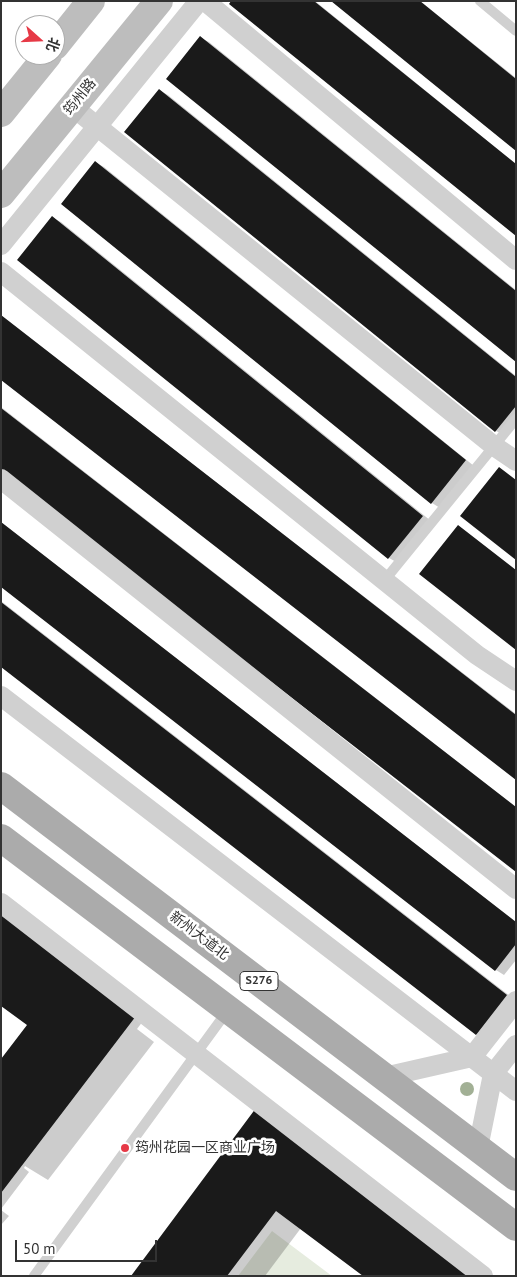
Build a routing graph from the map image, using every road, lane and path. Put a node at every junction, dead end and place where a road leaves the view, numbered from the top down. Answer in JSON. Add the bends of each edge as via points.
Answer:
{"nodes":[{"id":1,"x":91,"y":1,"type":"edge"},
{"id":2,"x":159,"y":1,"type":"edge"},
{"id":3,"x":199,"y":1,"type":"edge"},
{"id":4,"x":205,"y":1,"type":"edge"},
{"id":5,"x":480,"y":1,"type":"edge"},
{"id":6,"x":516,"y":31,"type":"edge"},
{"id":7,"x":65,"y":34,"type":"edge"},
{"id":8,"x":40,"y":65,"type":"edge"},
{"id":9,"x":72,"y":107,"type":"junction"},
{"id":10,"x":1,"y":113,"type":"edge"},
{"id":11,"x":97,"y":127,"type":"junction"},
{"id":12,"x":1,"y":194,"type":"edge"},
{"id":13,"x":1,"y":245,"type":"edge"},
{"id":14,"x":516,"y":260,"type":"edge"},
{"id":15,"x":1,"y":272,"type":"edge"},
{"id":16,"x":516,"y":419,"type":"edge"},
{"id":17,"x":494,"y":446,"type":"junction"},
{"id":18,"x":516,"y":462,"type":"edge"},
{"id":19,"x":1,"y":479,"type":"edge"},
{"id":20,"x":384,"y":581,"type":"junction"},
{"id":21,"x":516,"y":681,"type":"edge"},
{"id":22,"x":1,"y":696,"type":"edge"},
{"id":23,"x":1,"y":786,"type":"edge"},
{"id":24,"x":1,"y":838,"type":"edge"},
{"id":25,"x":516,"y":889,"type":"edge"},
{"id":26,"x":1,"y":904,"type":"edge"},
{"id":27,"x":516,"y":1001,"type":"edge"},
{"id":28,"x":228,"y":1009,"type":"junction"},
{"id":29,"x":516,"y":1045,"type":"edge"},
{"id":30,"x":196,"y":1054,"type":"junction"},
{"id":31,"x":472,"y":1057,"type":"junction"},
{"id":32,"x":493,"y":1074,"type":"junction"},
{"id":33,"x":384,"y":1077,"type":"junction"},
{"id":34,"x":516,"y":1091,"type":"edge"},
{"id":35,"x":478,"y":1148,"type":"junction"},
{"id":36,"x":516,"y":1177,"type":"edge"},
{"id":37,"x":516,"y":1227,"type":"edge"},
{"id":38,"x":34,"y":1276,"type":"edge"},
{"id":39,"x":483,"y":1276,"type":"edge"}],
"edges":[{"from":1,"to":7,"type":"main road"},
{"from":2,"to":9,"type":"main road","name":"筠州路"},
{"from":3,"to":11,"type":"street"},
{"from":4,"to":14,"type":"street"},
{"from":5,"to":6,"type":"lane"},
{"from":8,"to":10,"type":"main road"},
{"from":9,"to":11,"type":"street"},
{"from":9,"to":12,"type":"main road","name":"筠州路"},
{"from":11,"to":13,"type":"street"},
{"from":11,"to":17,"type":"street"},
{"from":15,"to":20,"type":"street"},
{"from":16,"to":17,"type":"lane"},
{"from":17,"to":18,"type":"street"},
{"from":17,"to":20,"type":"lane"},
{"from":19,"to":25,"type":"street"},
{"from":20,"to":21,"type":"street","via":[[477,655]]},
{"from":22,"to":31,"type":"street"},
{"from":23,"to":33,"type":"main road","name":"新州大道北","number":"S276"},
{"from":24,"to":28,"type":"main road"},
{"from":26,"to":30,"type":"street"},
{"from":27,"to":31,"type":"street"},
{"from":28,"to":30,"type":"lane"},
{"from":28,"to":37,"type":"main road"},
{"from":29,"to":32,"type":"street"},
{"from":30,"to":38,"type":"lane"},
{"from":30,"to":39,"type":"street"},
{"from":31,"to":32,"type":"street"},
{"from":31,"to":33,"type":"street"},
{"from":32,"to":34,"type":"street"},
{"from":32,"to":35,"type":"street"},
{"from":33,"to":35,"type":"main road","name":"新州大道北","number":"S276"},
{"from":35,"to":36,"type":"main road","name":"新州大道北","number":"S276"}]}
